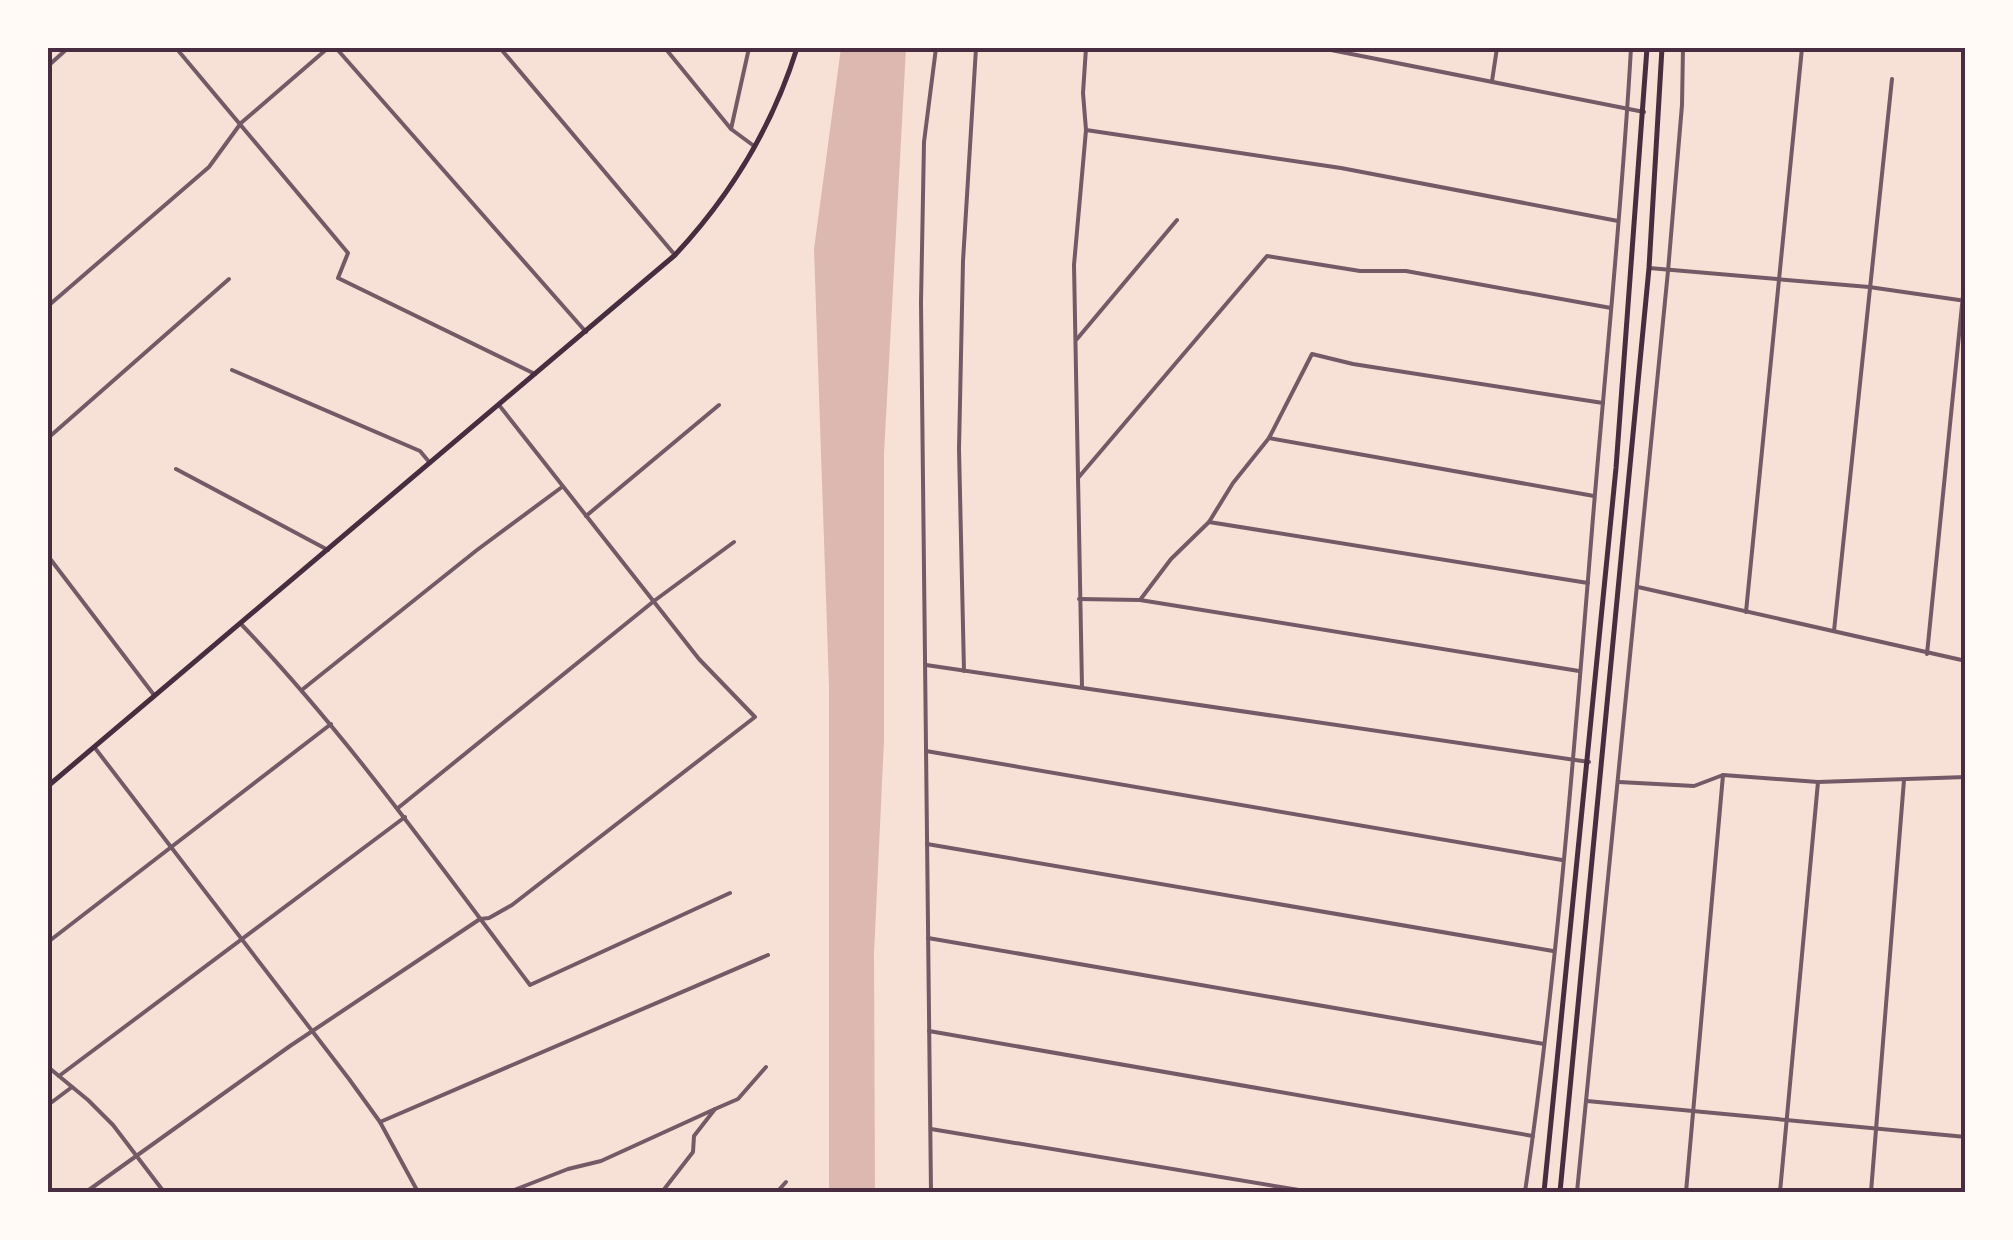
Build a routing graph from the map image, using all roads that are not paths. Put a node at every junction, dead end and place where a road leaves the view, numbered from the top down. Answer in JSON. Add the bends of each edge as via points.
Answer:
{"nodes":[{"id":1,"x":68,"y":48,"type":"edge"},
{"id":2,"x":176,"y":48,"type":"edge"},
{"id":3,"x":328,"y":48,"type":"edge"},
{"id":4,"x":336,"y":48,"type":"edge"},
{"id":5,"x":500,"y":48,"type":"edge"},
{"id":6,"x":665,"y":48,"type":"edge"},
{"id":7,"x":750,"y":48,"type":"edge"},
{"id":8,"x":798,"y":48,"type":"edge"},
{"id":9,"x":936,"y":48,"type":"edge"},
{"id":10,"x":976,"y":48,"type":"edge"},
{"id":11,"x":1086,"y":48,"type":"edge"},
{"id":12,"x":1321,"y":48,"type":"edge"},
{"id":13,"x":1372,"y":48,"type":"edge"},
{"id":14,"x":1498,"y":48,"type":"edge"},
{"id":15,"x":1630,"y":48,"type":"edge"},
{"id":16,"x":1647,"y":48,"type":"edge"},
{"id":17,"x":1662,"y":48,"type":"edge"},
{"id":18,"x":1683,"y":48,"type":"edge"},
{"id":19,"x":1802,"y":48,"type":"edge"},
{"id":20,"x":1370,"y":56,"type":"junction"},
{"id":21,"x":48,"y":66,"type":"edge"},
{"id":22,"x":1892,"y":80,"type":"dead end"},
{"id":23,"x":1492,"y":81,"type":"junction"},
{"id":24,"x":1627,"y":109,"type":"junction"},
{"id":25,"x":1644,"y":112,"type":"junction"},
{"id":26,"x":241,"y":123,"type":"junction"},
{"id":27,"x":732,"y":129,"type":"junction"},
{"id":28,"x":1086,"y":130,"type":"junction"},
{"id":29,"x":754,"y":146,"type":"junction"},
{"id":30,"x":1176,"y":220,"type":"dead end"},
{"id":31,"x":1618,"y":221,"type":"junction"},
{"id":32,"x":675,"y":256,"type":"junction"},
{"id":33,"x":1966,"y":265,"type":"edge"},
{"id":34,"x":1648,"y":268,"type":"junction"},
{"id":35,"x":1668,"y":271,"type":"junction"},
{"id":36,"x":1778,"y":278,"type":"junction"},
{"id":37,"x":229,"y":279,"type":"dead end"},
{"id":38,"x":1869,"y":287,"type":"junction"},
{"id":39,"x":1963,"y":301,"type":"edge"},
{"id":40,"x":48,"y":306,"type":"edge"},
{"id":41,"x":1612,"y":308,"type":"junction"},
{"id":42,"x":586,"y":332,"type":"junction"},
{"id":43,"x":1076,"y":341,"type":"junction"},
{"id":44,"x":232,"y":370,"type":"dead end"},
{"id":45,"x":536,"y":374,"type":"junction"},
{"id":46,"x":1603,"y":403,"type":"junction"},
{"id":47,"x":499,"y":405,"type":"junction"},
{"id":48,"x":719,"y":405,"type":"dead end"},
{"id":49,"x":48,"y":438,"type":"edge"},
{"id":50,"x":1268,"y":438,"type":"junction"},
{"id":51,"x":430,"y":464,"type":"junction"},
{"id":52,"x":176,"y":469,"type":"dead end"},
{"id":53,"x":1078,"y":478,"type":"junction"},
{"id":54,"x":562,"y":487,"type":"junction"},
{"id":55,"x":1595,"y":496,"type":"junction"},
{"id":56,"x":586,"y":516,"type":"junction"},
{"id":57,"x":1209,"y":522,"type":"junction"},
{"id":58,"x":734,"y":542,"type":"dead end"},
{"id":59,"x":328,"y":550,"type":"junction"},
{"id":60,"x":48,"y":556,"type":"edge"},
{"id":61,"x":1588,"y":583,"type":"junction"},
{"id":62,"x":1638,"y":587,"type":"junction"},
{"id":63,"x":1079,"y":599,"type":"junction"},
{"id":64,"x":654,"y":600,"type":"junction"},
{"id":65,"x":1140,"y":600,"type":"junction"},
{"id":66,"x":1746,"y":612,"type":"junction"},
{"id":67,"x":242,"y":624,"type":"junction"},
{"id":68,"x":1834,"y":631,"type":"junction"},
{"id":69,"x":1927,"y":654,"type":"junction"},
{"id":70,"x":1966,"y":661,"type":"edge"},
{"id":71,"x":924,"y":665,"type":"junction"},
{"id":72,"x":964,"y":671,"type":"junction"},
{"id":73,"x":1580,"y":671,"type":"junction"},
{"id":74,"x":1082,"y":688,"type":"junction"},
{"id":75,"x":304,"y":689,"type":"junction"},
{"id":76,"x":155,"y":696,"type":"junction"},
{"id":77,"x":331,"y":724,"type":"junction"},
{"id":78,"x":95,"y":748,"type":"junction"},
{"id":79,"x":925,"y":750,"type":"junction"},
{"id":80,"x":1571,"y":761,"type":"junction"},
{"id":81,"x":1589,"y":762,"type":"junction"},
{"id":82,"x":1723,"y":775,"type":"junction"},
{"id":83,"x":1966,"y":778,"type":"edge"},
{"id":84,"x":1904,"y":780,"type":"junction"},
{"id":85,"x":1619,"y":782,"type":"junction"},
{"id":86,"x":1818,"y":782,"type":"junction"},
{"id":87,"x":48,"y":786,"type":"edge"},
{"id":88,"x":398,"y":808,"type":"junction"},
{"id":89,"x":405,"y":817,"type":"junction"},
{"id":90,"x":926,"y":844,"type":"junction"},
{"id":91,"x":172,"y":846,"type":"junction"},
{"id":92,"x":1562,"y":860,"type":"junction"},
{"id":93,"x":730,"y":894,"type":"dead end"},
{"id":94,"x":480,"y":918,"type":"junction"},
{"id":95,"x":243,"y":938,"type":"junction"},
{"id":96,"x":927,"y":938,"type":"junction"},
{"id":97,"x":48,"y":942,"type":"edge"},
{"id":98,"x":1553,"y":952,"type":"junction"},
{"id":99,"x":768,"y":955,"type":"dead end"},
{"id":100,"x":313,"y":1030,"type":"junction"},
{"id":101,"x":929,"y":1031,"type":"junction"},
{"id":102,"x":1544,"y":1044,"type":"junction"},
{"id":103,"x":766,"y":1066,"type":"dead end"},
{"id":104,"x":48,"y":1068,"type":"edge"},
{"id":105,"x":58,"y":1076,"type":"junction"},
{"id":106,"x":72,"y":1086,"type":"junction"},
{"id":107,"x":1587,"y":1100,"type":"junction"},
{"id":108,"x":48,"y":1105,"type":"edge"},
{"id":109,"x":715,"y":1109,"type":"junction"},
{"id":110,"x":1693,"y":1112,"type":"junction"},
{"id":111,"x":1788,"y":1118,"type":"junction"},
{"id":112,"x":380,"y":1122,"type":"junction"},
{"id":113,"x":930,"y":1129,"type":"junction"},
{"id":114,"x":1876,"y":1129,"type":"junction"},
{"id":115,"x":1534,"y":1136,"type":"junction"},
{"id":116,"x":1966,"y":1137,"type":"edge"},
{"id":117,"x":137,"y":1158,"type":"junction"},
{"id":118,"x":786,"y":1182,"type":"dead end"},
{"id":119,"x":86,"y":1192,"type":"edge"},
{"id":120,"x":164,"y":1192,"type":"edge"},
{"id":121,"x":418,"y":1192,"type":"edge"},
{"id":122,"x":509,"y":1192,"type":"edge"},
{"id":123,"x":662,"y":1192,"type":"edge"},
{"id":124,"x":777,"y":1192,"type":"edge"},
{"id":125,"x":930,"y":1192,"type":"edge"},
{"id":126,"x":1311,"y":1192,"type":"edge"},
{"id":127,"x":1525,"y":1192,"type":"edge"},
{"id":128,"x":1544,"y":1192,"type":"edge"},
{"id":129,"x":1560,"y":1192,"type":"edge"},
{"id":130,"x":1577,"y":1192,"type":"edge"},
{"id":131,"x":1686,"y":1192,"type":"edge"},
{"id":132,"x":1780,"y":1192,"type":"edge"},
{"id":133,"x":1871,"y":1192,"type":"edge"}],
"edges":[{"from":1,"to":21,"type":"street"},
{"from":2,"to":26,"type":"street"},
{"from":3,"to":26,"type":"street"},
{"from":4,"to":42,"type":"street"},
{"from":5,"to":32,"type":"street"},
{"from":6,"to":27,"type":"street"},
{"from":7,"to":27,"type":"street"},
{"from":8,"to":29,"type":"main road"},
{"from":9,"to":71,"type":"street","via":[[924,142],[921,285]]},
{"from":10,"to":72,"type":"street","via":[[963,261]]},
{"from":11,"to":28,"type":"street"},
{"from":12,"to":20,"type":"street"},
{"from":13,"to":20,"type":"street"},
{"from":14,"to":23,"type":"street"},
{"from":15,"to":24,"type":"street"},
{"from":16,"to":25,"type":"main road"},
{"from":17,"to":34,"type":"main road"},
{"from":18,"to":35,"type":"street"},
{"from":19,"to":36,"type":"street"},
{"from":20,"to":23,"type":"street"},
{"from":22,"to":38,"type":"street"},
{"from":23,"to":24,"type":"street"},
{"from":24,"to":25,"type":"street"},
{"from":24,"to":31,"type":"street"},
{"from":25,"to":81,"type":"main road"},
{"from":26,"to":40,"type":"street","via":[[209,166]]},
{"from":26,"to":45,"type":"street","via":[[348,254],[338,278]]},
{"from":27,"to":29,"type":"street"},
{"from":28,"to":31,"type":"street","via":[[1341,168]]},
{"from":28,"to":43,"type":"street","via":[[1074,266]]},
{"from":29,"to":32,"type":"main road","via":[[732,188]]},
{"from":30,"to":43,"type":"street"},
{"from":31,"to":41,"type":"street"},
{"from":32,"to":42,"type":"main road"},
{"from":33,"to":39,"type":"street"},
{"from":34,"to":35,"type":"street"},
{"from":34,"to":129,"type":"main road"},
{"from":35,"to":36,"type":"street"},
{"from":35,"to":62,"type":"street"},
{"from":36,"to":38,"type":"street"},
{"from":36,"to":66,"type":"street"},
{"from":37,"to":49,"type":"street"},
{"from":38,"to":39,"type":"street"},
{"from":38,"to":68,"type":"street"},
{"from":39,"to":69,"type":"street"},
{"from":41,"to":46,"type":"street"},
{"from":41,"to":53,"type":"street","via":[[1267,256]]},
{"from":42,"to":45,"type":"main road"},
{"from":43,"to":53,"type":"street"},
{"from":44,"to":51,"type":"street","via":[[420,451]]},
{"from":45,"to":47,"type":"main road"},
{"from":46,"to":50,"type":"street","via":[[1312,354]]},
{"from":46,"to":55,"type":"street"},
{"from":47,"to":51,"type":"main road"},
{"from":47,"to":54,"type":"street"},
{"from":48,"to":56,"type":"street"},
{"from":50,"to":55,"type":"street"},
{"from":50,"to":57,"type":"street"},
{"from":51,"to":59,"type":"main road"},
{"from":52,"to":59,"type":"street"},
{"from":53,"to":63,"type":"street"},
{"from":54,"to":56,"type":"street"},
{"from":54,"to":75,"type":"street"},
{"from":55,"to":61,"type":"street"},
{"from":56,"to":64,"type":"street"},
{"from":57,"to":61,"type":"street"},
{"from":57,"to":65,"type":"street"},
{"from":58,"to":64,"type":"street"},
{"from":59,"to":67,"type":"main road"},
{"from":60,"to":76,"type":"street"},
{"from":61,"to":73,"type":"street"},
{"from":62,"to":66,"type":"street"},
{"from":62,"to":85,"type":"street"},
{"from":63,"to":65,"type":"street"},
{"from":63,"to":74,"type":"street"},
{"from":64,"to":88,"type":"street"},
{"from":64,"to":94,"type":"street","via":[[755,717],[512,904]]},
{"from":65,"to":73,"type":"street"},
{"from":66,"to":68,"type":"street"},
{"from":67,"to":75,"type":"street"},
{"from":67,"to":76,"type":"main road"},
{"from":68,"to":69,"type":"street"},
{"from":69,"to":70,"type":"street"},
{"from":71,"to":72,"type":"street"},
{"from":71,"to":79,"type":"street"},
{"from":72,"to":74,"type":"street"},
{"from":73,"to":80,"type":"street"},
{"from":74,"to":80,"type":"street"},
{"from":75,"to":77,"type":"street"},
{"from":76,"to":78,"type":"main road"},
{"from":77,"to":88,"type":"street"},
{"from":77,"to":91,"type":"street"},
{"from":78,"to":87,"type":"main road"},
{"from":78,"to":91,"type":"street"},
{"from":79,"to":90,"type":"street"},
{"from":79,"to":92,"type":"street"},
{"from":80,"to":81,"type":"street"},
{"from":80,"to":92,"type":"street"},
{"from":81,"to":128,"type":"main road"},
{"from":82,"to":85,"type":"street","via":[[1694,786]]},
{"from":82,"to":86,"type":"street"},
{"from":82,"to":110,"type":"street"},
{"from":83,"to":84,"type":"street"},
{"from":84,"to":86,"type":"street"},
{"from":84,"to":114,"type":"street"},
{"from":85,"to":107,"type":"street"},
{"from":86,"to":111,"type":"street"},
{"from":88,"to":89,"type":"street"},
{"from":89,"to":94,"type":"street"},
{"from":89,"to":95,"type":"street"},
{"from":90,"to":96,"type":"street"},
{"from":90,"to":98,"type":"street"},
{"from":91,"to":95,"type":"street"},
{"from":91,"to":97,"type":"street"},
{"from":92,"to":98,"type":"street"},
{"from":93,"to":94,"type":"street","via":[[530,986]]},
{"from":94,"to":100,"type":"street"},
{"from":95,"to":100,"type":"street"},
{"from":95,"to":105,"type":"street"},
{"from":96,"to":101,"type":"street"},
{"from":96,"to":102,"type":"street"},
{"from":98,"to":102,"type":"street"},
{"from":99,"to":112,"type":"street"},
{"from":100,"to":112,"type":"street"},
{"from":100,"to":117,"type":"street"},
{"from":101,"to":113,"type":"street"},
{"from":101,"to":115,"type":"street"},
{"from":102,"to":115,"type":"street"},
{"from":103,"to":109,"type":"street","via":[[738,1099]]},
{"from":104,"to":105,"type":"street"},
{"from":105,"to":106,"type":"street"},
{"from":106,"to":108,"type":"street"},
{"from":106,"to":117,"type":"street"},
{"from":107,"to":110,"type":"street"},
{"from":107,"to":130,"type":"street"},
{"from":109,"to":122,"type":"street"},
{"from":109,"to":123,"type":"street"},
{"from":110,"to":111,"type":"street"},
{"from":110,"to":131,"type":"street"},
{"from":111,"to":114,"type":"street"},
{"from":111,"to":132,"type":"street"},
{"from":112,"to":121,"type":"street"},
{"from":113,"to":125,"type":"street"},
{"from":113,"to":126,"type":"street"},
{"from":114,"to":116,"type":"street"},
{"from":114,"to":133,"type":"street"},
{"from":115,"to":127,"type":"street"},
{"from":117,"to":119,"type":"street"},
{"from":117,"to":120,"type":"street"},
{"from":118,"to":124,"type":"street"}]}
